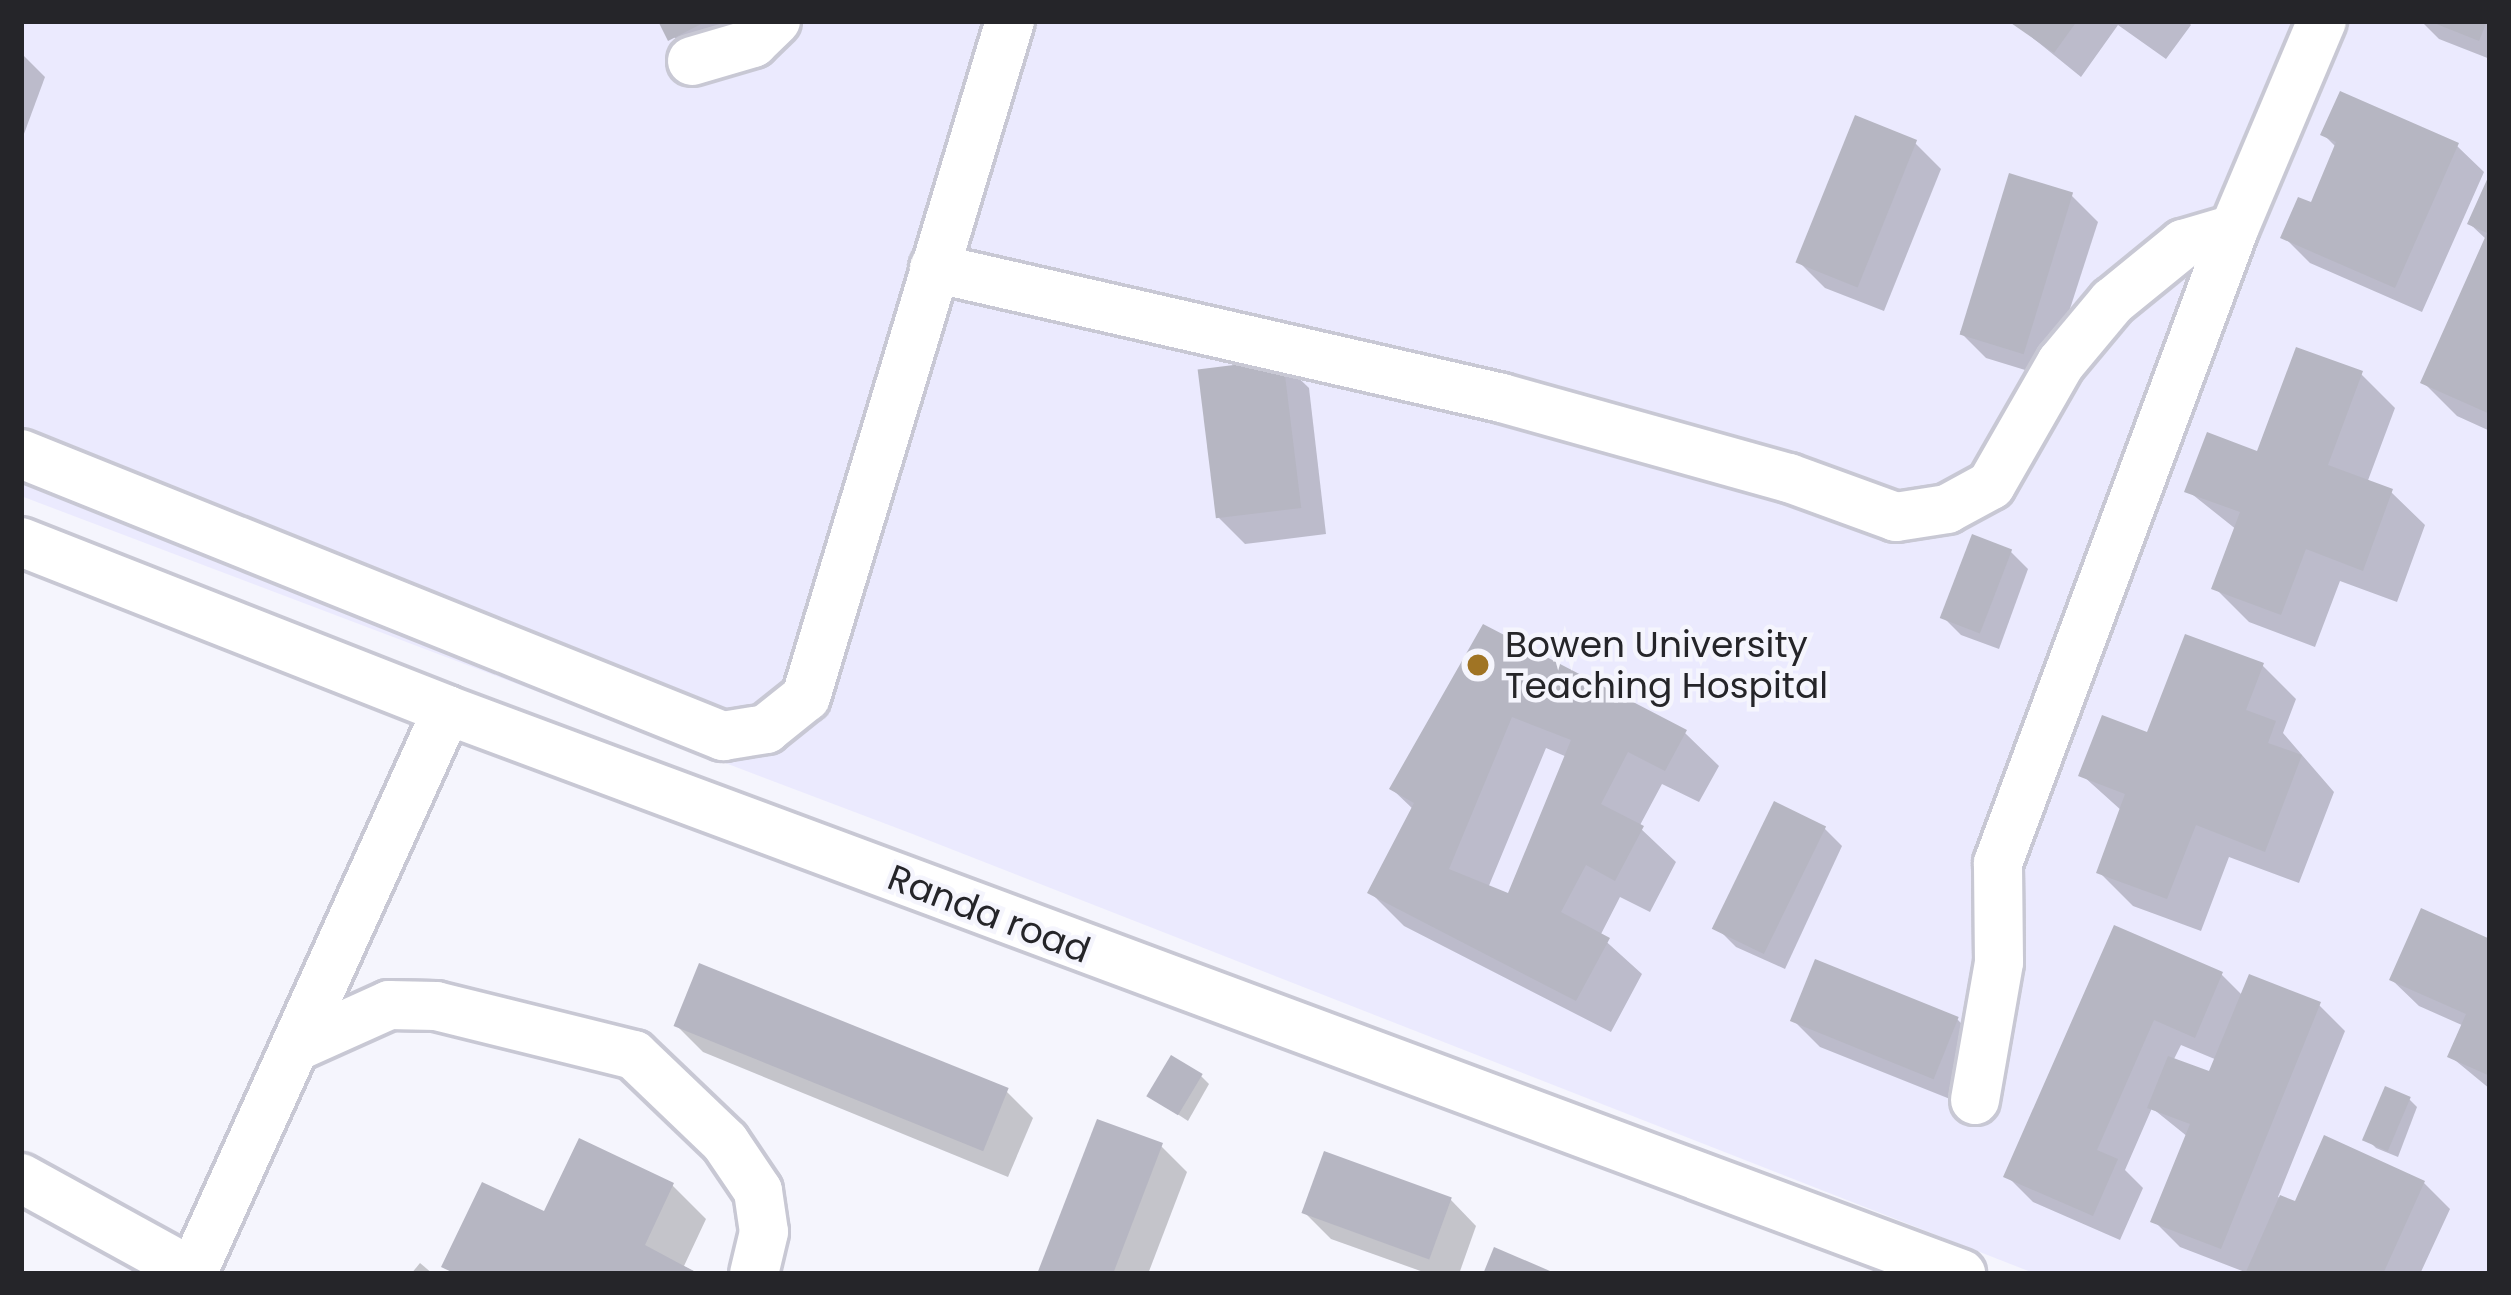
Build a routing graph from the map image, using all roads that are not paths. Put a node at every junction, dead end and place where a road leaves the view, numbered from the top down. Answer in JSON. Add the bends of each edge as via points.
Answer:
{"nodes":[{"id":1,"x":776,"y":21,"type":"edge"},
{"id":2,"x":1010,"y":21,"type":"edge"},
{"id":3,"x":2322,"y":21,"type":"edge"},
{"id":4,"x":692,"y":62,"type":"dead end"},
{"id":5,"x":2234,"y":229,"type":"junction"},
{"id":6,"x":934,"y":268,"type":"junction"},
{"id":7,"x":21,"y":454,"type":"edge"},
{"id":8,"x":21,"y":542,"type":"edge"},
{"id":9,"x":447,"y":710,"type":"junction"},
{"id":10,"x":296,"y":1047,"type":"junction"},
{"id":11,"x":1975,"y":1100,"type":"dead end"},
{"id":12,"x":21,"y":1178,"type":"edge"},
{"id":13,"x":192,"y":1273,"type":"edge"},
{"id":14,"x":754,"y":1274,"type":"edge"},
{"id":15,"x":1961,"y":1274,"type":"edge"}],
"edges":[{"from":1,"to":4,"type":"street","via":[[752,43]]},
{"from":2,"to":6,"type":"street"},
{"from":3,"to":5,"type":"street"},
{"from":5,"to":6,"type":"street","via":[[2183,244],[2113,302],[2061,363],[1991,485],[1947,509],[1896,517],[1789,478],[1502,398]]},
{"from":5,"to":11,"type":"street","via":[[1998,863],[1999,962]]},
{"from":6,"to":7,"type":"street","via":[[806,697],[766,729],[723,736]]},
{"from":8,"to":9,"type":"street","name":"Randa road"},
{"from":9,"to":10,"type":"street"},
{"from":9,"to":15,"type":"street","name":"Randa road"},
{"from":10,"to":13,"type":"street"},
{"from":10,"to":14,"type":"street","via":[[389,1005],[436,1006],[634,1055],[725,1142],[758,1191],[764,1232]]},
{"from":12,"to":13,"type":"street"}]}
